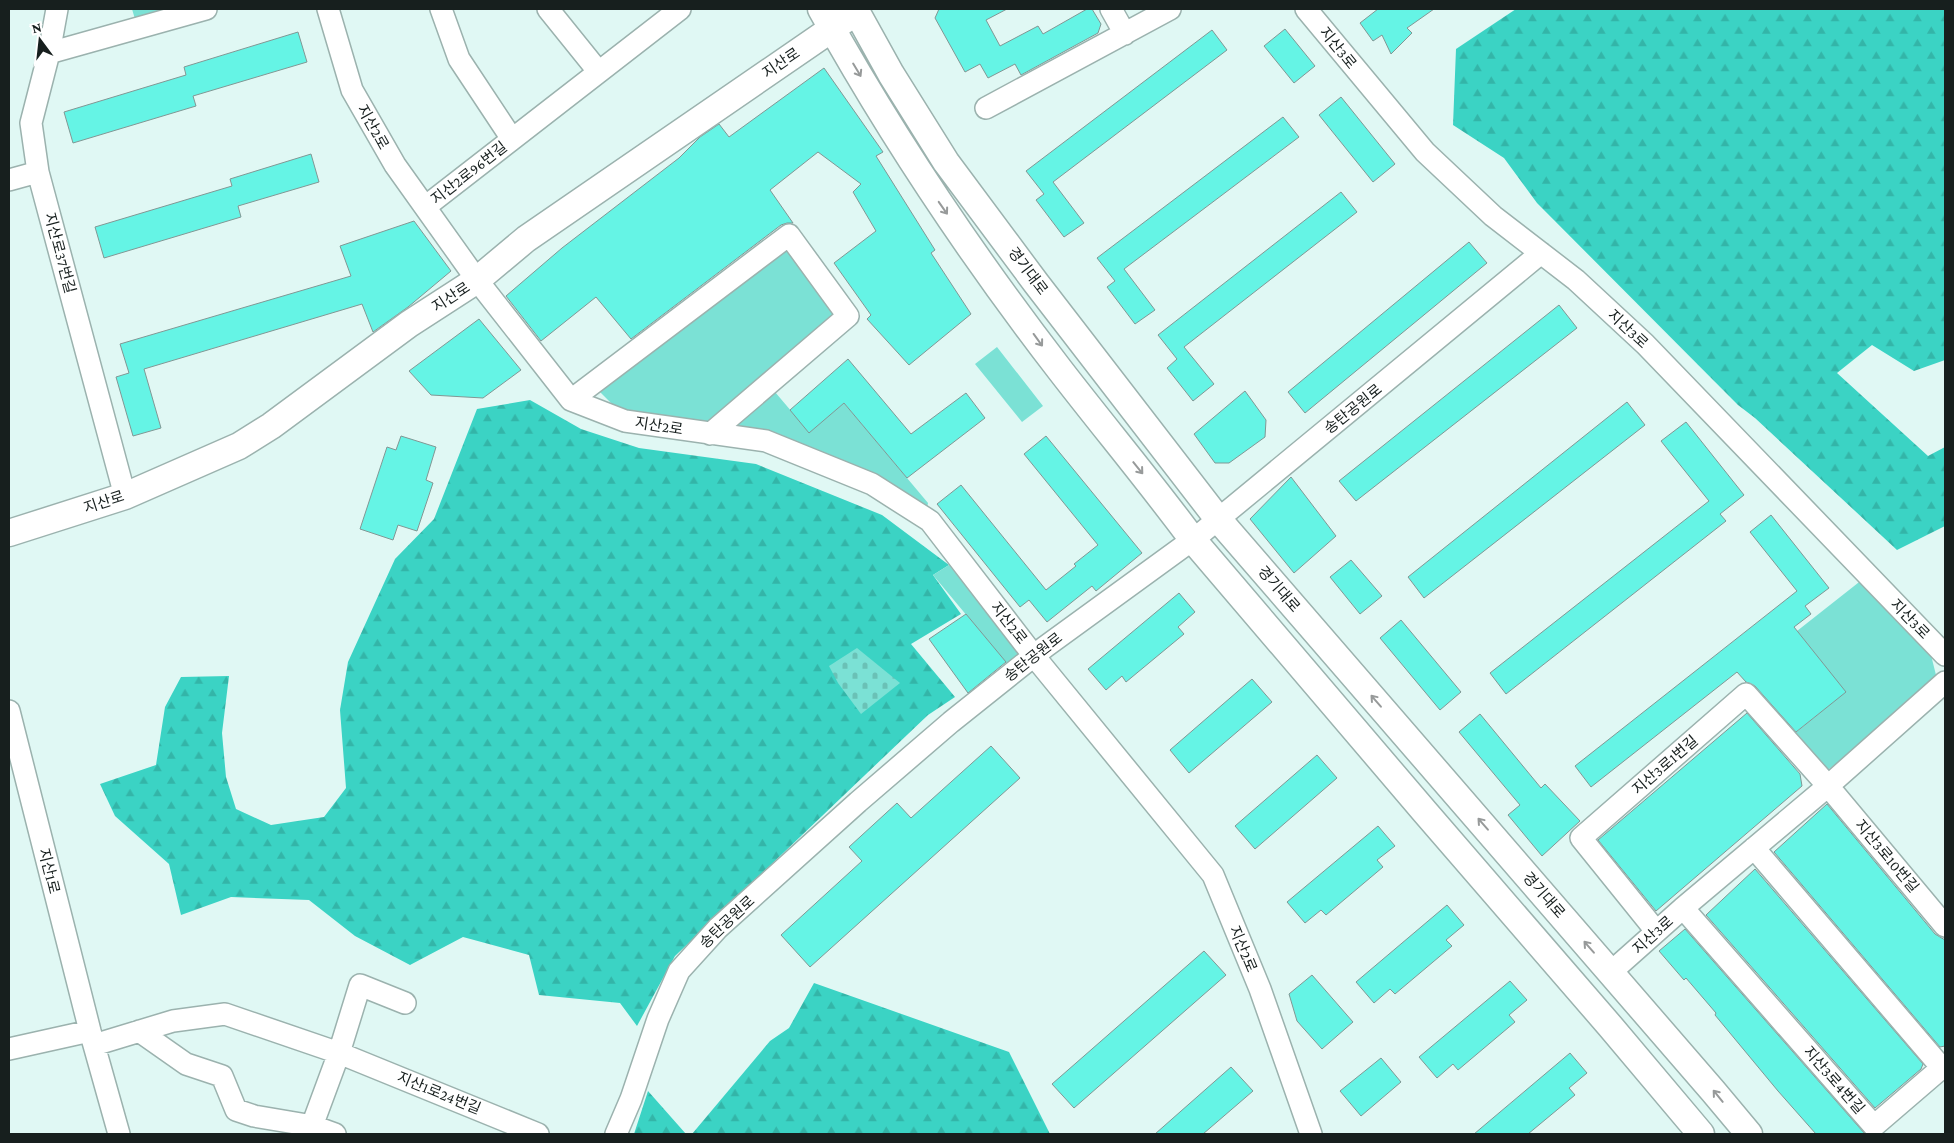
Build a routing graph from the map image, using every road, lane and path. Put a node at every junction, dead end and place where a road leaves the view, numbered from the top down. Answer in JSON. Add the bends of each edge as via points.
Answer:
{"nodes":[{"id":1,"x":57,"y":9,"type":"edge"},
{"id":2,"x":206,"y":9,"type":"edge"},
{"id":3,"x":328,"y":9,"type":"edge"},
{"id":4,"x":441,"y":9,"type":"edge"},
{"id":5,"x":548,"y":9,"type":"edge"},
{"id":6,"x":680,"y":9,"type":"edge"},
{"id":7,"x":1111,"y":9,"type":"edge"},
{"id":8,"x":1170,"y":9,"type":"edge"},
{"id":9,"x":1306,"y":9,"type":"edge"},
{"id":10,"x":859,"y":10,"type":"edge"},
{"id":11,"x":826,"y":19,"type":"edge"},
{"id":12,"x":1125,"y":34,"type":"junction"},
{"id":13,"x":49,"y":54,"type":"junction"},
{"id":14,"x":598,"y":71,"type":"junction"},
{"id":15,"x":986,"y":108,"type":"dead end"},
{"id":16,"x":512,"y":139,"type":"junction"},
{"id":17,"x":38,"y":172,"type":"junction"},
{"id":18,"x":9,"y":180,"type":"edge"},
{"id":19,"x":425,"y":207,"type":"junction"},
{"id":20,"x":1541,"y":253,"type":"junction"},
{"id":21,"x":477,"y":280,"type":"junction"},
{"id":22,"x":571,"y":400,"type":"junction"},
{"id":23,"x":710,"y":434,"type":"junction"},
{"id":24,"x":125,"y":496,"type":"junction"},
{"id":25,"x":1218,"y":519,"type":"junction"},
{"id":26,"x":9,"y":532,"type":"edge"},
{"id":27,"x":1193,"y":540,"type":"junction"},
{"id":28,"x":1945,"y":655,"type":"edge"},
{"id":29,"x":1034,"y":656,"type":"junction"},
{"id":30,"x":1945,"y":682,"type":"edge"},
{"id":31,"x":9,"y":711,"type":"edge"},
{"id":32,"x":1828,"y":786,"type":"junction"},
{"id":33,"x":1754,"y":848,"type":"junction"},
{"id":34,"x":1683,"y":908,"type":"junction"},
{"id":35,"x":1945,"y":926,"type":"edge"},
{"id":36,"x":1656,"y":931,"type":"junction"},
{"id":37,"x":1611,"y":972,"type":"junction"},
{"id":38,"x":405,"y":1003,"type":"dead end"},
{"id":39,"x":139,"y":1031,"type":"junction"},
{"id":40,"x":92,"y":1038,"type":"junction"},
{"id":41,"x":9,"y":1049,"type":"edge"},
{"id":42,"x":339,"y":1053,"type":"junction"},
{"id":43,"x":1944,"y":1066,"type":"edge"},
{"id":44,"x":311,"y":1130,"type":"edge"},
{"id":45,"x":119,"y":1134,"type":"edge"},
{"id":46,"x":335,"y":1134,"type":"edge"},
{"id":47,"x":538,"y":1134,"type":"edge"},
{"id":48,"x":616,"y":1134,"type":"edge"},
{"id":49,"x":1311,"y":1134,"type":"edge"},
{"id":50,"x":1701,"y":1134,"type":"edge"},
{"id":51,"x":1749,"y":1134,"type":"edge"}],
"edges":[{"from":1,"to":13,"type":"street","name":"지산로37번길"},
{"from":2,"to":13,"type":"street"},
{"from":3,"to":19,"type":"street","name":"지산2로","via":[[352,90],[395,165]]},
{"from":4,"to":16,"type":"street","name":"지산2로96번길","via":[[458,59]]},
{"from":5,"to":14,"type":"street"},
{"from":6,"to":14,"type":"street","name":"지산2로96번길"},
{"from":7,"to":12,"type":"street"},
{"from":8,"to":12,"type":"street"},
{"from":9,"to":20,"type":"street","name":"지산3로","via":[[1425,152],[1493,216]]},
{"from":10,"to":11,"type":"main road","name":"지산로"},
{"from":10,"to":25,"type":"main road","name":"경기대로","via":[[891,74],[946,162]]},
{"from":11,"to":21,"type":"main road","name":"지산로","via":[[526,239]]},
{"from":11,"to":27,"type":"main road","one_way":true,"via":[[898,140],[986,270]]},
{"from":12,"to":15,"type":"street"},
{"from":13,"to":17,"type":"street","name":"지산로37번길","via":[[31,123]]},
{"from":14,"to":16,"type":"street","name":"지산2로96번길"},
{"from":16,"to":19,"type":"street","name":"지산2로96번길"},
{"from":17,"to":18,"type":"street"},
{"from":17,"to":24,"type":"street","name":"지산로37번길"},
{"from":19,"to":21,"type":"street","name":"지산2로"},
{"from":20,"to":25,"type":"street","name":"송탄공원로"},
{"from":20,"to":28,"type":"street","name":"지산3로","via":[[1576,280],[1645,344]]},
{"from":21,"to":22,"type":"street","name":"지산2로"},
{"from":21,"to":24,"type":"main road","name":"지산로","via":[[409,324],[239,446]]},
{"from":22,"to":23,"type":"street","name":"지산2로","via":[[625,421]]},
{"from":22,"to":23,"type":"street","via":[[789,235],[848,316]]},
{"from":23,"to":29,"type":"street","name":"지산2로","via":[[766,442],[872,484],[930,521]]},
{"from":24,"to":26,"type":"main road","name":"지산로"},
{"from":25,"to":27,"type":"street","name":"송탄공원로"},
{"from":37,"to":25,"type":"main road","name":"경기대로","one_way":true},
{"from":27,"to":29,"type":"street","name":"송탄공원로"},
{"from":27,"to":50,"type":"main road"},
{"from":29,"to":48,"type":"street","name":"송탄공원로","via":[[858,802],[718,928],[679,971]]},
{"from":29,"to":49,"type":"street","name":"지산2로","via":[[1213,875],[1260,989]]},
{"from":30,"to":32,"type":"street","name":"지산3로"},
{"from":31,"to":40,"type":"street","name":"지산1로"},
{"from":32,"to":33,"type":"street","name":"지산3로"},
{"from":32,"to":35,"type":"street","name":"지산3로10번길"},
{"from":32,"to":36,"type":"street","name":"지산3로1번길","via":[[1746,694],[1581,838]]},
{"from":33,"to":34,"type":"street","name":"지산3로"},
{"from":33,"to":43,"type":"street","name":"지산3로4번길"},
{"from":34,"to":36,"type":"street","name":"지산3로"},
{"from":34,"to":43,"type":"street","name":"지산3로4번길","via":[[1874,1126]]},
{"from":36,"to":37,"type":"street","name":"지산3로"},
{"from":51,"to":37,"type":"main road","name":"경기대로","one_way":true},
{"from":38,"to":42,"type":"street","via":[[360,985]]},
{"from":39,"to":40,"type":"street","name":"지산1로24번길"},
{"from":39,"to":42,"type":"street","name":"지산1로24번길","via":[[173,1021],[225,1014]]},
{"from":39,"to":44,"type":"street","via":[[186,1064],[222,1076],[236,1110]]},
{"from":40,"to":41,"type":"street"},
{"from":40,"to":45,"type":"street","name":"지산1로"},
{"from":42,"to":44,"type":"street"},
{"from":42,"to":47,"type":"street","name":"지산1로24번길"},
{"from":44,"to":46,"type":"street"}]}
